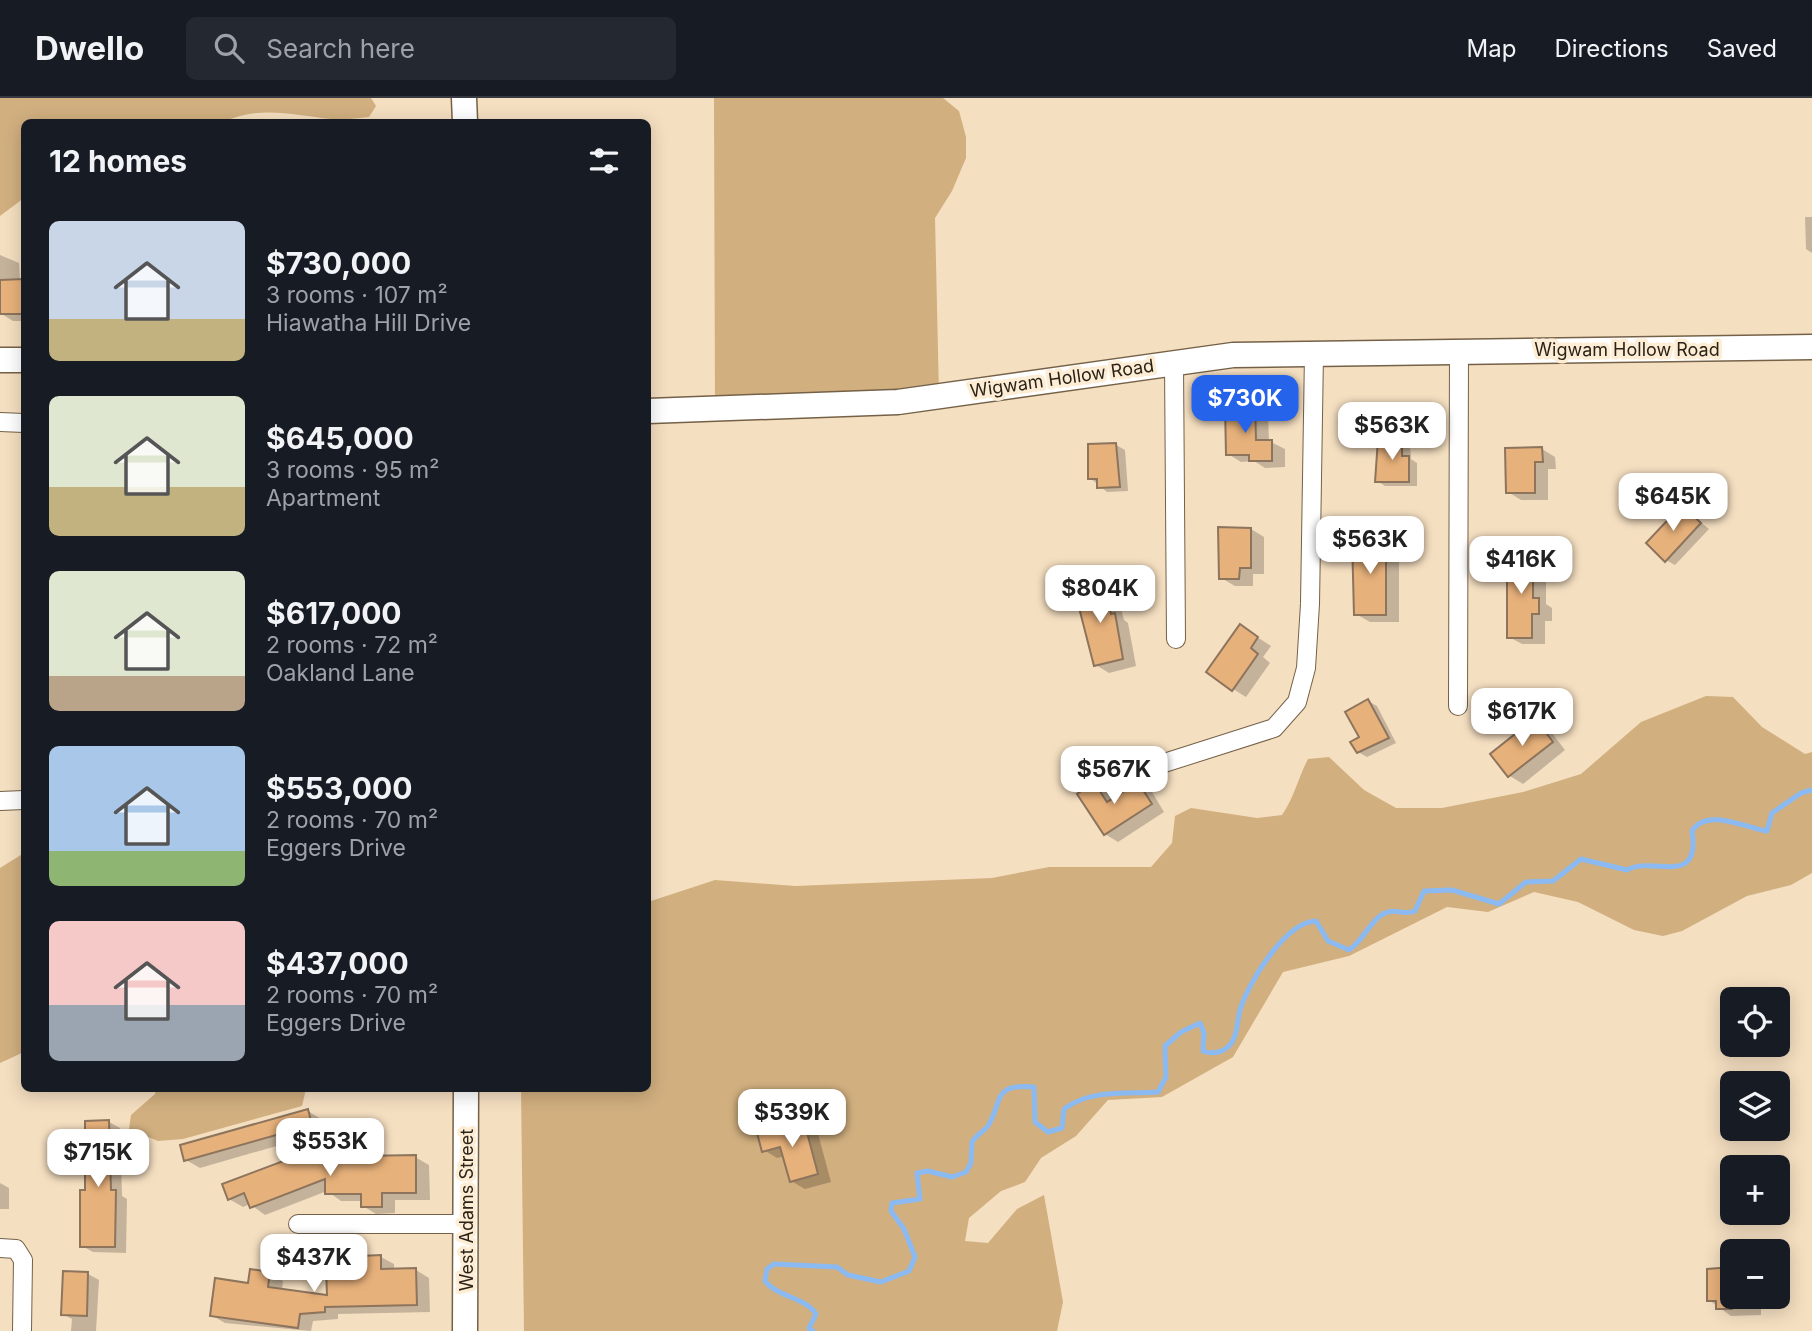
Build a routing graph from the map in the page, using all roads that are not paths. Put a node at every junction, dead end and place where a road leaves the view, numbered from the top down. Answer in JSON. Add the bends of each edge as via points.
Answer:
{"nodes":[{"id":1,"x":464,"y":98,"type":"edge"},
{"id":2,"x":465,"y":119,"type":"edge"},
{"id":3,"x":1812,"y":347,"type":"edge"},
{"id":4,"x":1458,"y":350,"type":"junction"},
{"id":5,"x":1314,"y":353,"type":"junction"},
{"id":6,"x":0,"y":360,"type":"edge"},
{"id":7,"x":21,"y":360,"type":"edge"},
{"id":8,"x":1174,"y":362,"type":"junction"},
{"id":9,"x":651,"y":411,"type":"edge"},
{"id":10,"x":0,"y":422,"type":"edge"},
{"id":11,"x":21,"y":423,"type":"edge"},
{"id":12,"x":1176,"y":639,"type":"dead end"},
{"id":13,"x":1458,"y":706,"type":"dead end"},
{"id":14,"x":1139,"y":771,"type":"dead end"},
{"id":15,"x":21,"y":800,"type":"edge"},
{"id":16,"x":0,"y":801,"type":"edge"},
{"id":17,"x":466,"y":1092,"type":"edge"},
{"id":18,"x":298,"y":1224,"type":"dead end"},
{"id":19,"x":466,"y":1224,"type":"junction"},
{"id":20,"x":8,"y":1248,"type":"edge"},
{"id":21,"x":22,"y":1331,"type":"edge"},
{"id":22,"x":465,"y":1331,"type":"edge"}],
"edges":[{"from":1,"to":2,"type":"street"},
{"from":3,"to":4,"type":"street","name":"Wigwam Hollow Road"},
{"from":4,"to":5,"type":"street","name":"Wigwam Hollow Road"},
{"from":4,"to":13,"type":"street"},
{"from":5,"to":8,"type":"street","name":"Wigwam Hollow Road"},
{"from":5,"to":14,"type":"street","via":[[1310,604],[1306,668],[1297,702],[1274,728]]},
{"from":6,"to":7,"type":"street"},
{"from":8,"to":9,"type":"street","name":"Wigwam Hollow Road","via":[[898,402]]},
{"from":8,"to":12,"type":"street"},
{"from":10,"to":11,"type":"street"},
{"from":15,"to":16,"type":"street"},
{"from":17,"to":19,"type":"street","name":"West Adams Street"},
{"from":18,"to":19,"type":"street"},
{"from":19,"to":22,"type":"street","name":"West Adams Street"},
{"from":20,"to":21,"type":"street","via":[[23,1260]]}]}
